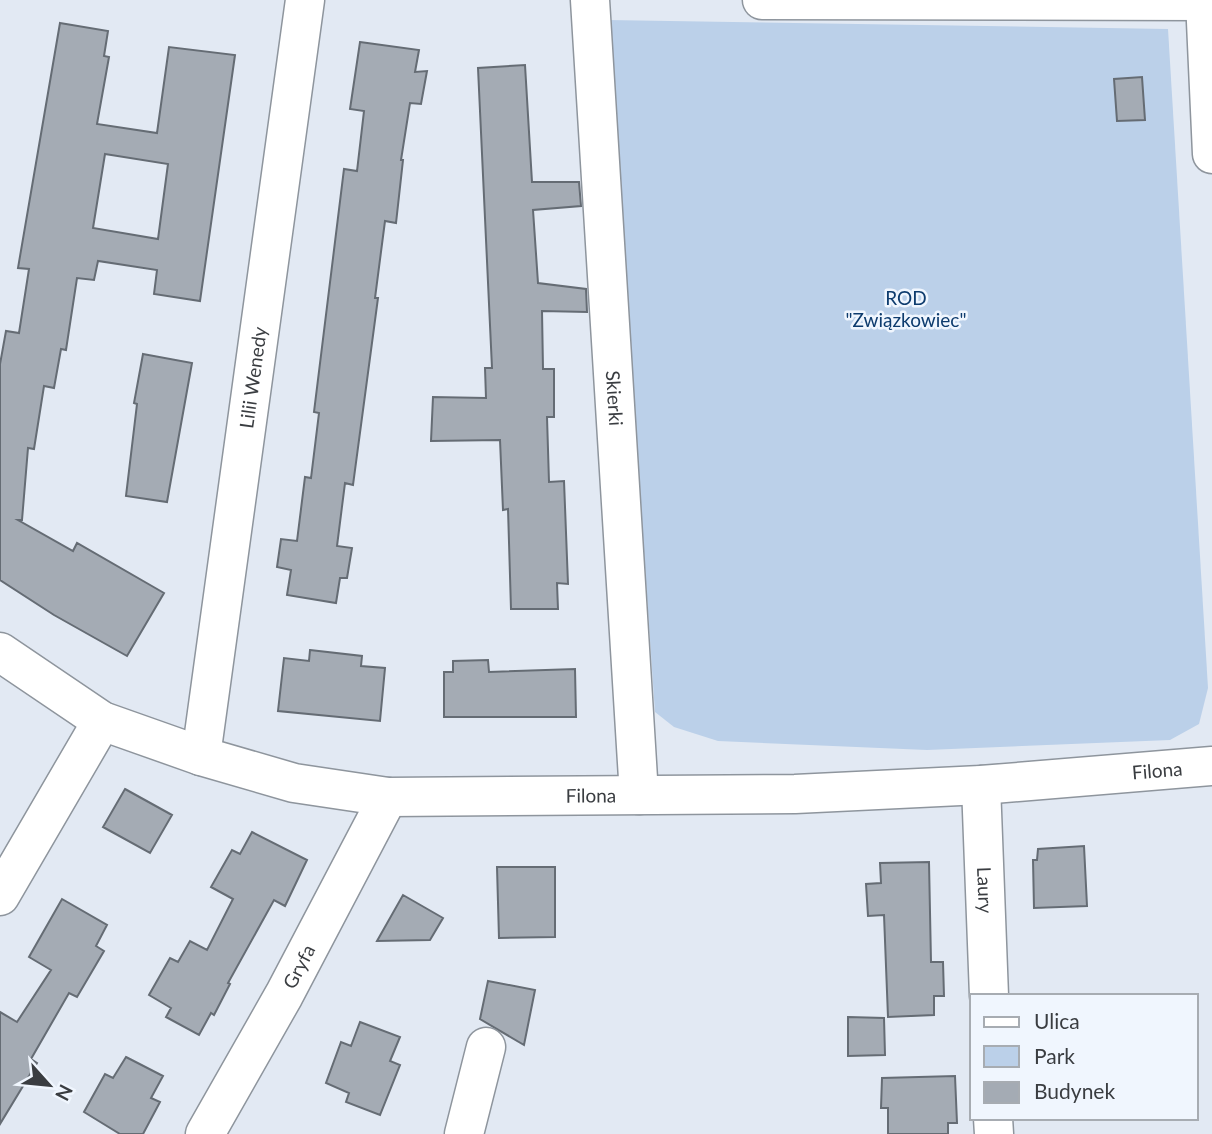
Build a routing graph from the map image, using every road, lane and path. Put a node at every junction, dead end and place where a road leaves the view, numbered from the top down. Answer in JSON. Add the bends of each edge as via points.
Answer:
{"nodes":[{"id":1,"x":305,"y":0,"type":"edge"},
{"id":2,"x":590,"y":0,"type":"edge"},
{"id":3,"x":762,"y":0,"type":"edge"},
{"id":4,"x":1205,"y":1,"type":"edge"},
{"id":5,"x":1212,"y":154,"type":"edge"},
{"id":6,"x":0,"y":652,"type":"edge"},
{"id":7,"x":102,"y":721,"type":"junction"},
{"id":8,"x":201,"y":756,"type":"junction"},
{"id":9,"x":1212,"y":766,"type":"edge"},
{"id":10,"x":981,"y":785,"type":"junction"},
{"id":11,"x":639,"y":795,"type":"junction"},
{"id":12,"x":388,"y":797,"type":"junction"},
{"id":13,"x":0,"y":896,"type":"edge"},
{"id":14,"x":989,"y":994,"type":"edge"},
{"id":15,"x":486,"y":1047,"type":"dead end"},
{"id":16,"x":205,"y":1134,"type":"edge"},
{"id":17,"x":464,"y":1134,"type":"edge"}],
"edges":[{"from":1,"to":8,"type":"street","name":"Lilii Wenedy"},
{"from":2,"to":11,"type":"street","name":"Skierki"},
{"from":3,"to":4,"type":"street"},
{"from":4,"to":5,"type":"street"},
{"from":6,"to":7,"type":"street","name":"Filona"},
{"from":7,"to":8,"type":"street","name":"Filona"},
{"from":7,"to":13,"type":"street"},
{"from":8,"to":12,"type":"street","name":"Filona","via":[[294,783]]},
{"from":9,"to":10,"type":"street","name":"Filona"},
{"from":10,"to":11,"type":"street","name":"Filona","via":[[795,794]]},
{"from":10,"to":14,"type":"street","name":"Laury"},
{"from":11,"to":12,"type":"street","name":"Filona"},
{"from":12,"to":16,"type":"street","name":"Gryfa"},
{"from":15,"to":17,"type":"street"}]}
